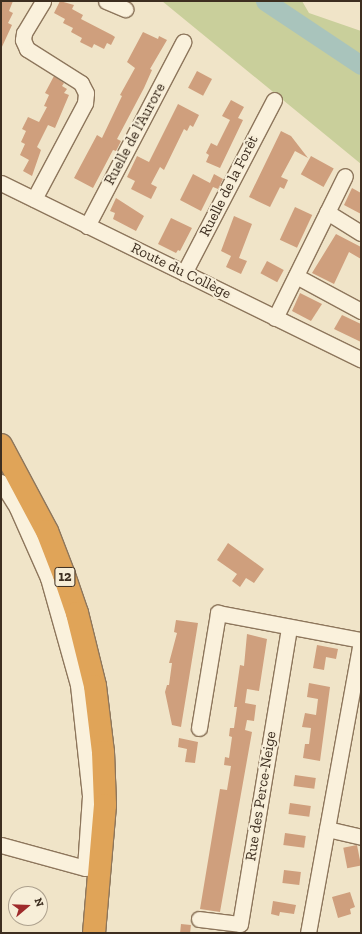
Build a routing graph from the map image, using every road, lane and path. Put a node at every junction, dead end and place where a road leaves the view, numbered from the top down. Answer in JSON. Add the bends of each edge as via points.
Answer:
{"nodes":[{"id":1,"x":43,"y":1,"type":"edge"},
{"id":2,"x":106,"y":1,"type":"edge"},
{"id":3,"x":125,"y":9,"type":"dead end"},
{"id":4,"x":183,"y":42,"type":"dead end"},
{"id":5,"x":274,"y":100,"type":"dead end"},
{"id":6,"x":345,"y":176,"type":"dead end"},
{"id":7,"x":1,"y":182,"type":"edge"},
{"id":8,"x":34,"y":199,"type":"junction"},
{"id":9,"x":327,"y":212,"type":"junction"},
{"id":10,"x":87,"y":226,"type":"junction"},
{"id":11,"x":361,"y":233,"type":"edge"},
{"id":12,"x":184,"y":273,"type":"junction"},
{"id":13,"x":296,"y":276,"type":"junction"},
{"id":14,"x":361,"y":311,"type":"edge"},
{"id":15,"x":275,"y":318,"type":"junction"},
{"id":16,"x":361,"y":359,"type":"edge"},
{"id":17,"x":1,"y":445,"type":"edge"},
{"id":18,"x":1,"y":482,"type":"edge"},
{"id":19,"x":289,"y":627,"type":"junction"},
{"id":20,"x":361,"y":640,"type":"edge"},
{"id":21,"x":199,"y":728,"type":"dead end"},
{"id":22,"x":327,"y":829,"type":"junction"},
{"id":23,"x":361,"y":836,"type":"edge"},
{"id":24,"x":1,"y":845,"type":"edge"},
{"id":25,"x":199,"y":919,"type":"dead end"},
{"id":26,"x":94,"y":933,"type":"edge"},
{"id":27,"x":308,"y":933,"type":"edge"}],
"edges":[{"from":1,"to":8,"type":"street","via":[[24,33],[23,40],[27,48],[81,83],[86,93],[85,103]]},
{"from":2,"to":3,"type":"street"},
{"from":4,"to":10,"type":"street","name":"Ruelle de l'Aurore"},
{"from":5,"to":12,"type":"street","name":"Ruelle de la Forêt"},
{"from":6,"to":9,"type":"street"},
{"from":7,"to":8,"type":"street","name":"Route du Collège"},
{"from":8,"to":10,"type":"street","name":"Route du Collège"},
{"from":9,"to":11,"type":"street"},
{"from":9,"to":13,"type":"street"},
{"from":10,"to":12,"type":"street","name":"Route du Collège"},
{"from":12,"to":15,"type":"street","name":"Route du Collège"},
{"from":13,"to":14,"type":"street"},
{"from":13,"to":15,"type":"street"},
{"from":15,"to":16,"type":"street","name":"Route du Collège"},
{"from":17,"to":26,"type":"highway","number":"12","via":[[46,531],[64,575],[77,612],[95,686],[103,752],[105,805]]},
{"from":18,"to":24,"type":"street","via":[[17,508],[48,578],[78,685],[90,796],[85,868]]},
{"from":19,"to":20,"type":"street"},
{"from":19,"to":21,"type":"street","via":[[218,613]]},
{"from":19,"to":25,"type":"street","name":"Rue des Perce-Neige","via":[[240,924]]},
{"from":20,"to":22,"type":"street"},
{"from":22,"to":23,"type":"street"},
{"from":22,"to":27,"type":"street"}]}
